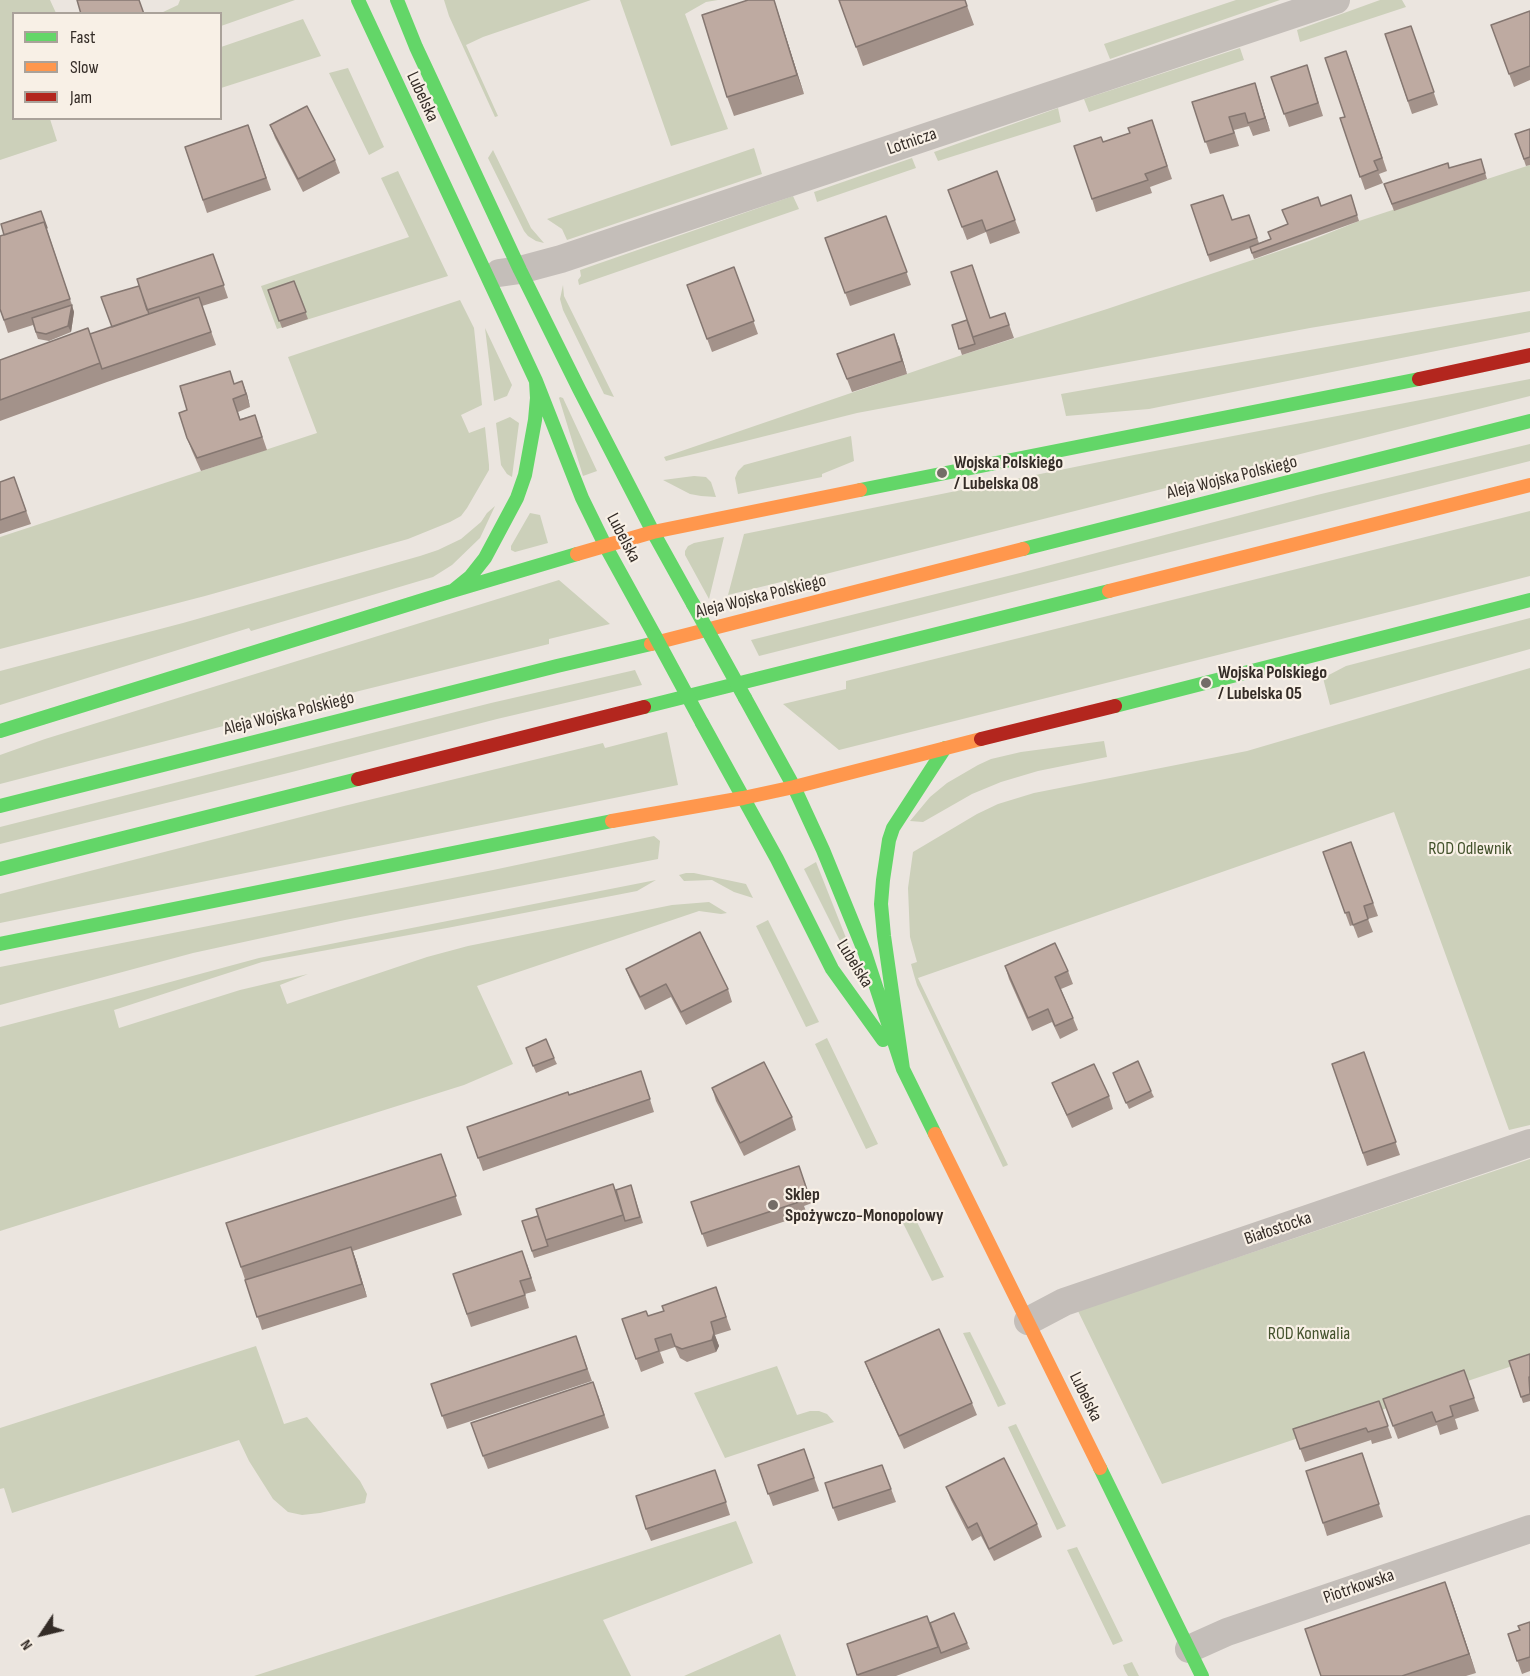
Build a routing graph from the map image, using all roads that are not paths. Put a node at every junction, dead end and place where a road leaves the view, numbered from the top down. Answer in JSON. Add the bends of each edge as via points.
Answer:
{"nodes":[{"id":1,"x":358,"y":0,"type":"edge"},
{"id":2,"x":397,"y":0,"type":"edge"},
{"id":3,"x":1336,"y":0,"type":"edge"},
{"id":4,"x":520,"y":270,"type":"junction"},
{"id":5,"x":487,"y":275,"type":"junction"},
{"id":6,"x":1530,"y":355,"type":"edge"},
{"id":7,"x":536,"y":381,"type":"junction"},
{"id":8,"x":1530,"y":422,"type":"edge"},
{"id":9,"x":1530,"y":485,"type":"edge"},
{"id":10,"x":653,"y":532,"type":"junction"},
{"id":11,"x":606,"y":547,"type":"junction"},
{"id":12,"x":452,"y":591,"type":"junction"},
{"id":13,"x":1530,"y":600,"type":"edge"},
{"id":14,"x":0,"y":731,"type":"edge"},
{"id":15,"x":945,"y":748,"type":"junction"},
{"id":16,"x":794,"y":787,"type":"junction"},
{"id":17,"x":742,"y":798,"type":"junction"},
{"id":18,"x":0,"y":806,"type":"edge"},
{"id":19,"x":0,"y":869,"type":"edge"},
{"id":20,"x":0,"y":944,"type":"edge"},
{"id":21,"x":903,"y":1069,"type":"junction"},
{"id":22,"x":1530,"y":1143,"type":"edge"},
{"id":23,"x":1028,"y":1321,"type":"junction"},
{"id":24,"x":1530,"y":1529,"type":"edge"},
{"id":25,"x":1189,"y":1648,"type":"junction"},
{"id":26,"x":1202,"y":1676,"type":"edge"}],
"edges":[{"from":1,"to":5,"type":"main road","name":"Lubelska"},
{"from":2,"to":4,"type":"main road","name":"Lubelska"},
{"from":3,"to":4,"type":"street","name":"Lotnicza"},
{"from":4,"to":5,"type":"street","name":"Lotnicza"},
{"from":4,"to":10,"type":"main road","name":"Lubelska"},
{"from":5,"to":7,"type":"main road","name":"Lubelska"},
{"from":6,"to":10,"type":"main road"},
{"from":7,"to":11,"type":"main road","name":"Lubelska","via":[[582,498]]},
{"from":7,"to":12,"type":"main road","via":[[535,420],[517,498],[492,548],[470,577]]},
{"from":8,"to":18,"type":"main road","name":"Aleja Wojska Polskiego"},
{"from":9,"to":19,"type":"main road"},
{"from":10,"to":11,"type":"main road"},
{"from":10,"to":16,"type":"main road","name":"Lubelska","bridge":true},
{"from":11,"to":12,"type":"main road"},
{"from":11,"to":17,"type":"main road","name":"Lubelska","bridge":true},
{"from":12,"to":14,"type":"main road"},
{"from":13,"to":15,"type":"main road"},
{"from":15,"to":16,"type":"main road"},
{"from":15,"to":21,"type":"main road","via":[[893,828],[883,880],[884,936]]},
{"from":16,"to":17,"type":"main road"},
{"from":16,"to":21,"type":"main road","name":"Lubelska","via":[[865,953]]},
{"from":17,"to":20,"type":"main road"},
{"from":17,"to":21,"type":"main road","name":"Lubelska","via":[[832,969]]},
{"from":21,"to":23,"type":"main road","name":"Lubelska"},
{"from":22,"to":23,"type":"street","name":"Białostocka","via":[[1064,1302]]},
{"from":23,"to":25,"type":"main road","name":"Lubelska"},
{"from":24,"to":25,"type":"street","name":"Piotrkowska"},
{"from":25,"to":26,"type":"main road","name":"Lubelska"}]}
